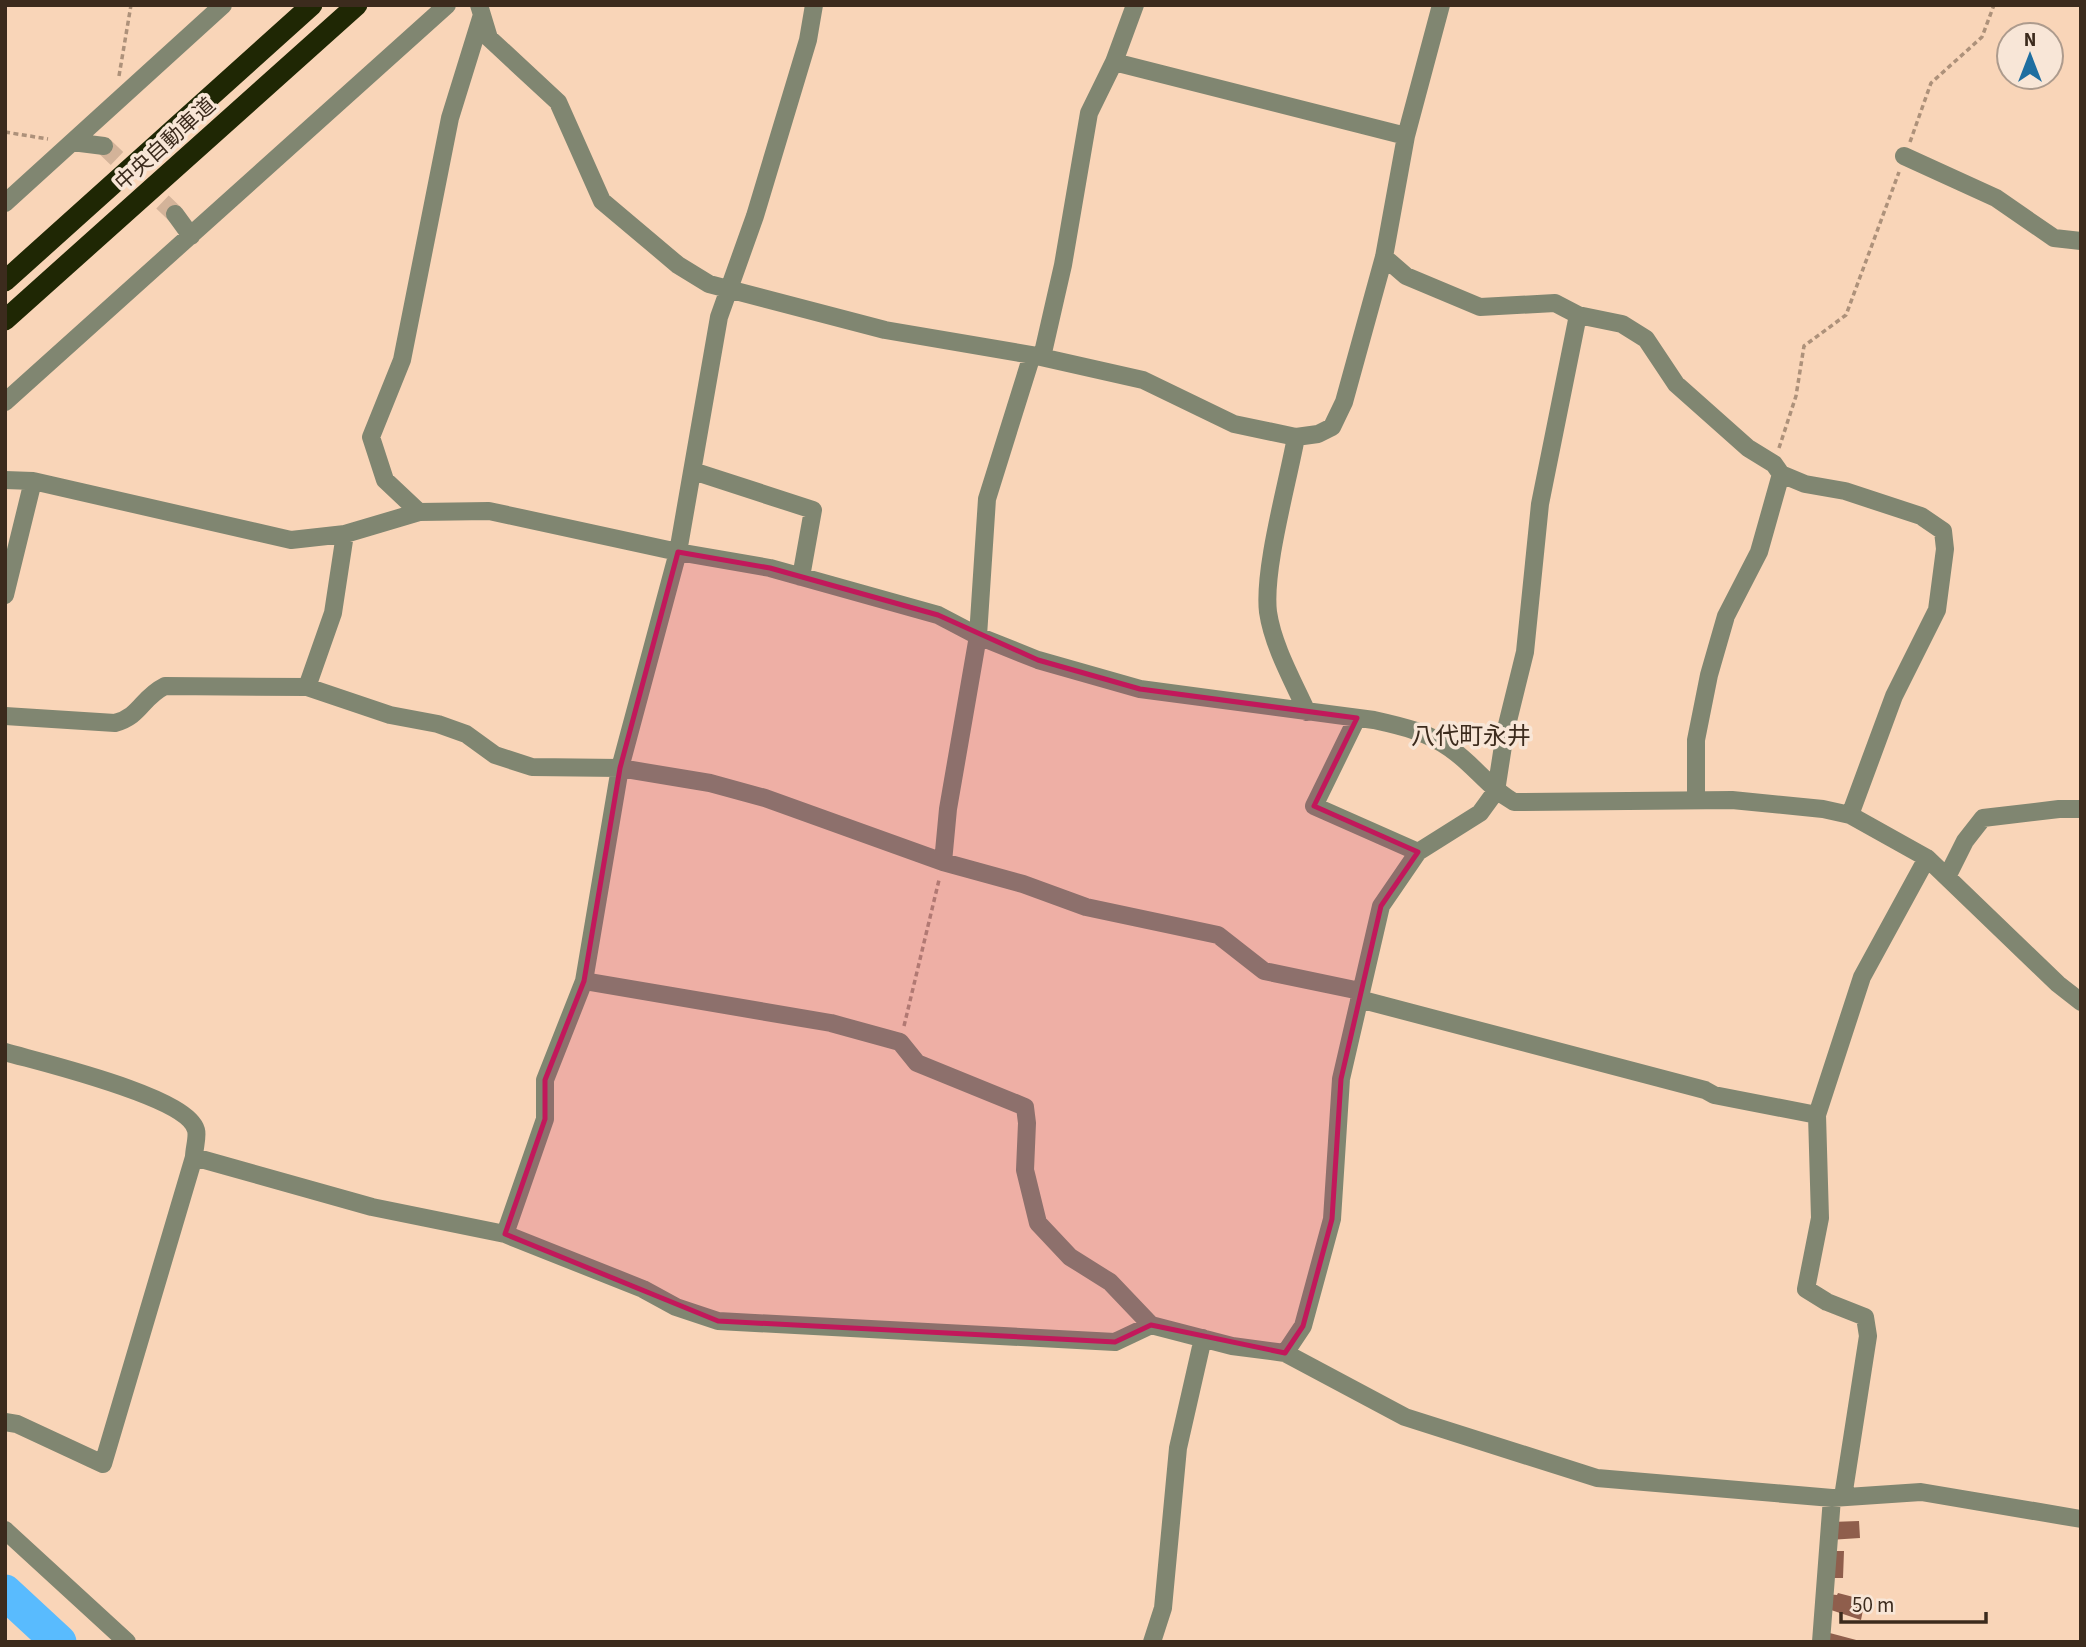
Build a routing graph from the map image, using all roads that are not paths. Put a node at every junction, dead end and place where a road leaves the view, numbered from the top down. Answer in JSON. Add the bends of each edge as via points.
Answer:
{"nodes":[{"id":1,"x":223,"y":5,"type":"edge"},
{"id":2,"x":312,"y":5,"type":"edge"},
{"id":3,"x":357,"y":5,"type":"edge"},
{"id":4,"x":447,"y":5,"type":"edge"},
{"id":5,"x":814,"y":5,"type":"edge"},
{"id":6,"x":1135,"y":5,"type":"edge"},
{"id":7,"x":1441,"y":5,"type":"edge"},
{"id":8,"x":480,"y":12,"type":"edge"},
{"id":9,"x":1114,"y":62,"type":"junction"},
{"id":10,"x":1406,"y":136,"type":"junction"},
{"id":11,"x":72,"y":142,"type":"junction"},
{"id":12,"x":104,"y":146,"type":"tunnel mouth"},
{"id":13,"x":1904,"y":156,"type":"road end"},
{"id":14,"x":5,"y":203,"type":"edge"},
{"id":15,"x":175,"y":214,"type":"tunnel mouth"},
{"id":16,"x":191,"y":236,"type":"junction"},
{"id":17,"x":2081,"y":242,"type":"edge"},
{"id":18,"x":1384,"y":257,"type":"junction"},
{"id":19,"x":5,"y":281,"type":"edge"},
{"id":20,"x":727,"y":288,"type":"junction"},
{"id":21,"x":1578,"y":315,"type":"junction"},
{"id":22,"x":5,"y":320,"type":"edge"},
{"id":23,"x":1037,"y":356,"type":"junction"},
{"id":24,"x":5,"y":402,"type":"edge"},
{"id":25,"x":1296,"y":437,"type":"junction"},
{"id":26,"x":1778,"y":469,"type":"junction"},
{"id":27,"x":693,"y":471,"type":"junction"},
{"id":28,"x":5,"y":480,"type":"edge"},
{"id":29,"x":33,"y":481,"type":"junction"},
{"id":30,"x":419,"y":512,"type":"junction"},
{"id":31,"x":345,"y":534,"type":"junction"},
{"id":32,"x":678,"y":552,"type":"junction"},
{"id":33,"x":801,"y":578,"type":"junction"},
{"id":34,"x":5,"y":594,"type":"edge"},
{"id":35,"x":978,"y":636,"type":"junction"},
{"id":36,"x":307,"y":687,"type":"junction"},
{"id":37,"x":1307,"y":712,"type":"junction"},
{"id":38,"x":5,"y":716,"type":"edge"},
{"id":39,"x":1357,"y":718,"type":"junction"},
{"id":40,"x":620,"y":768,"type":"junction"},
{"id":41,"x":1496,"y":791,"type":"junction"},
{"id":42,"x":1696,"y":800,"type":"junction"},
{"id":43,"x":2081,"y":810,"type":"edge"},
{"id":44,"x":1850,"y":815,"type":"junction"},
{"id":45,"x":1418,"y":852,"type":"junction"},
{"id":46,"x":1927,"y":858,"type":"junction"},
{"id":47,"x":943,"y":862,"type":"junction"},
{"id":48,"x":1947,"y":877,"type":"junction"},
{"id":49,"x":584,"y":981,"type":"junction"},
{"id":50,"x":1360,"y":995,"type":"junction"},
{"id":51,"x":2081,"y":1002,"type":"edge"},
{"id":52,"x":5,"y":1052,"type":"edge"},
{"id":53,"x":1817,"y":1115,"type":"junction"},
{"id":54,"x":194,"y":1157,"type":"junction"},
{"id":55,"x":505,"y":1234,"type":"junction"},
{"id":56,"x":1151,"y":1325,"type":"junction"},
{"id":57,"x":1203,"y":1338,"type":"junction"},
{"id":58,"x":1284,"y":1353,"type":"junction"},
{"id":59,"x":5,"y":1422,"type":"edge"},
{"id":60,"x":1838,"y":1497,"type":"junction"},
{"id":61,"x":2081,"y":1519,"type":"edge"},
{"id":62,"x":5,"y":1531,"type":"edge"},
{"id":63,"x":127,"y":1642,"type":"edge"},
{"id":64,"x":1152,"y":1642,"type":"edge"},
{"id":65,"x":1821,"y":1642,"type":"edge"}],
"edges":[{"from":1,"to":11,"type":"street"},
{"from":2,"to":19,"type":"highway","name":"中央自動車道"},
{"from":3,"to":22,"type":"highway","name":"中央自動車道"},
{"from":4,"to":16,"type":"street"},
{"from":5,"to":20,"type":"street","via":[[808,40],[762,191]]},
{"from":6,"to":9,"type":"street"},
{"from":7,"to":10,"type":"street"},
{"from":8,"to":20,"type":"street","via":[[489,38],[558,102],[602,201],[678,265],[709,284]]},
{"from":8,"to":30,"type":"street","via":[[450,118],[402,360],[371,437],[385,480]]},
{"from":9,"to":10,"type":"street"},
{"from":9,"to":23,"type":"street","via":[[1089,113],[1063,265]]},
{"from":10,"to":18,"type":"street"},
{"from":11,"to":12,"type":"street"},
{"from":11,"to":14,"type":"street"},
{"from":13,"to":17,"type":"street","via":[[1996,198],[2054,238]]},
{"from":15,"to":16,"type":"street"},
{"from":16,"to":24,"type":"street"},
{"from":18,"to":21,"type":"street","via":[[1406,276],[1480,307],[1555,303]]},
{"from":18,"to":25,"type":"street","via":[[1344,402],[1332,427]]},
{"from":20,"to":23,"type":"street","via":[[885,330]]},
{"from":20,"to":27,"type":"street"},
{"from":21,"to":26,"type":"street","via":[[1622,324],[1646,339],[1676,384]]},
{"from":21,"to":41,"type":"street","via":[[1540,504],[1530,617]]},
{"from":23,"to":25,"type":"street","via":[[1143,380],[1234,424]]},
{"from":23,"to":35,"type":"street","via":[[987,499]]},
{"from":25,"to":37,"type":"street","via":[[1270,574],[1268,611]]},
{"from":26,"to":42,"type":"street","via":[[1759,552],[1726,616],[1709,675],[1696,740]]},
{"from":26,"to":44,"type":"street","via":[[1805,484],[1845,491],[1921,516],[1943,531],[1937,610],[1894,696]]},
{"from":27,"to":32,"type":"street"},
{"from":27,"to":33,"type":"street","via":[[813,510]]},
{"from":28,"to":29,"type":"street"},
{"from":29,"to":31,"type":"street","via":[[291,540]]},
{"from":29,"to":34,"type":"street"},
{"from":30,"to":31,"type":"street"},
{"from":30,"to":32,"type":"street","via":[[489,511]]},
{"from":31,"to":36,"type":"street","via":[[333,613]]},
{"from":32,"to":33,"type":"street"},
{"from":32,"to":40,"type":"street"},
{"from":33,"to":35,"type":"street","via":[[938,615]]},
{"from":35,"to":37,"type":"street","via":[[1038,660],[1140,690]]},
{"from":35,"to":47,"type":"street"},
{"from":36,"to":38,"type":"street","via":[[165,686],[149,694],[131,719],[115,723]]},
{"from":36,"to":40,"type":"street","via":[[390,715],[438,724],[466,734],[495,755],[532,767]]},
{"from":37,"to":39,"type":"street"},
{"from":39,"to":41,"type":"street","via":[[1411,728],[1451,748]]},
{"from":39,"to":45,"type":"street","via":[[1314,806]]},
{"from":40,"to":47,"type":"street","via":[[754,795]]},
{"from":40,"to":49,"type":"street"},
{"from":41,"to":42,"type":"street","via":[[1514,802]]},
{"from":41,"to":45,"type":"street","via":[[1480,813]]},
{"from":42,"to":44,"type":"street","via":[[1797,806]]},
{"from":43,"to":48,"type":"street","via":[[1983,818]]},
{"from":44,"to":46,"type":"street"},
{"from":45,"to":50,"type":"street","via":[[1381,906]]},
{"from":46,"to":48,"type":"street"},
{"from":46,"to":53,"type":"street","via":[[1862,977]]},
{"from":47,"to":50,"type":"street","via":[[1086,907],[1218,935],[1264,971]]},
{"from":48,"to":51,"type":"street"},
{"from":49,"to":55,"type":"street","via":[[544,1080],[545,1119]]},
{"from":49,"to":56,"type":"street","via":[[831,1023],[900,1042],[917,1063],[1025,1107],[1025,1170],[1038,1223],[1070,1257],[1110,1282]]},
{"from":50,"to":53,"type":"street","via":[[1714,1096]]},
{"from":50,"to":58,"type":"street","via":[[1341,1079],[1332,1219],[1303,1326]]},
{"from":52,"to":54,"type":"street","via":[[151,1095],[188,1119],[196,1130]]},
{"from":53,"to":60,"type":"street","via":[[1820,1218],[1805,1289],[1864,1317],[1868,1335]]},
{"from":54,"to":55,"type":"street","via":[[372,1208]]},
{"from":54,"to":59,"type":"street","via":[[103,1464]]},
{"from":55,"to":56,"type":"street","via":[[718,1321],[1115,1342]]},
{"from":56,"to":57,"type":"street"},
{"from":57,"to":58,"type":"street"},
{"from":57,"to":64,"type":"street","via":[[1178,1448],[1164,1608]]},
{"from":58,"to":60,"type":"street","via":[[1405,1417],[1597,1478]]},
{"from":60,"to":61,"type":"street","via":[[1921,1492]]},
{"from":60,"to":65,"type":"street"},
{"from":62,"to":63,"type":"street"}]}
